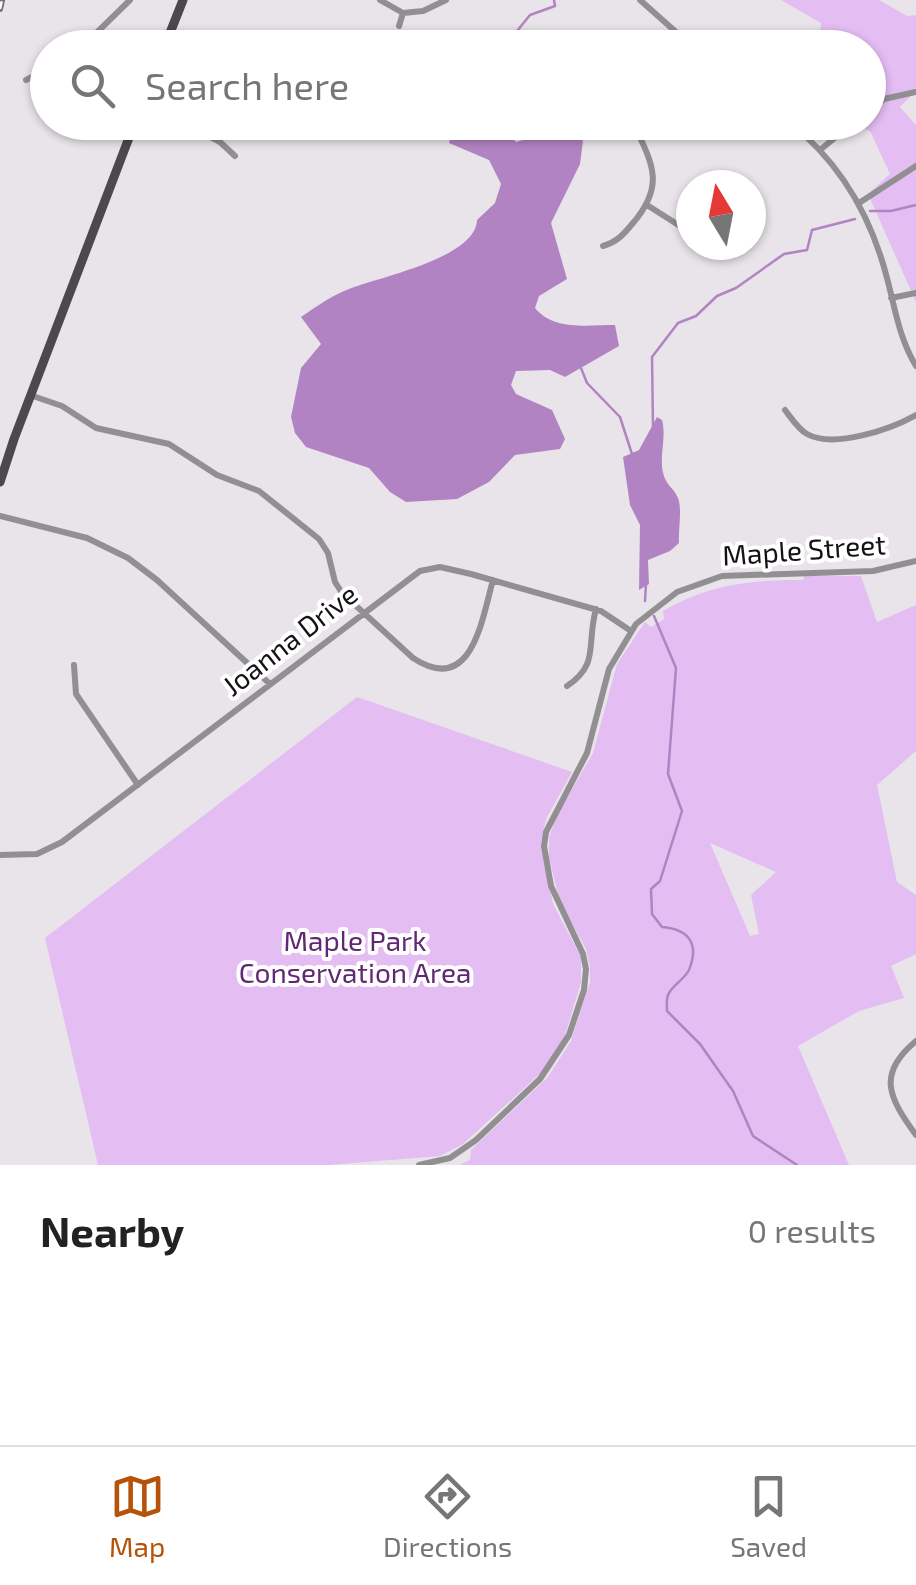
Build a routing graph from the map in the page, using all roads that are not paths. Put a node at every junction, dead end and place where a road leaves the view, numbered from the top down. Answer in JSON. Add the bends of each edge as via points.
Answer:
{"nodes":[{"id":1,"x":130,"y":0,"type":"edge"},
{"id":2,"x":182,"y":0,"type":"edge"},
{"id":3,"x":380,"y":0,"type":"edge"},
{"id":4,"x":446,"y":0,"type":"edge"},
{"id":5,"x":640,"y":0,"type":"edge"},
{"id":6,"x":403,"y":13,"type":"junction"},
{"id":7,"x":399,"y":26,"type":"dead end"},
{"id":8,"x":99,"y":30,"type":"edge"},
{"id":9,"x":171,"y":30,"type":"edge"},
{"id":10,"x":672,"y":30,"type":"edge"},
{"id":11,"x":30,"y":78,"type":"edge"},
{"id":12,"x":26,"y":80,"type":"dead end"},
{"id":13,"x":916,"y":92,"type":"edge"},
{"id":14,"x":886,"y":99,"type":"edge"},
{"id":15,"x":128,"y":140,"type":"edge"},
{"id":16,"x":216,"y":140,"type":"edge"},
{"id":17,"x":641,"y":140,"type":"edge"},
{"id":18,"x":809,"y":140,"type":"edge"},
{"id":19,"x":832,"y":140,"type":"edge"},
{"id":20,"x":820,"y":150,"type":"junction"},
{"id":21,"x":235,"y":156,"type":"dead end"},
{"id":22,"x":916,"y":166,"type":"edge"},
{"id":23,"x":859,"y":204,"type":"junction"},
{"id":24,"x":647,"y":205,"type":"junction"},
{"id":25,"x":676,"y":223,"type":"edge"},
{"id":26,"x":602,"y":246,"type":"dead end"},
{"id":27,"x":916,"y":293,"type":"edge"},
{"id":28,"x":891,"y":298,"type":"junction"},
{"id":29,"x":916,"y":366,"type":"edge"},
{"id":30,"x":30,"y":394,"type":"junction"},
{"id":31,"x":785,"y":410,"type":"dead end"},
{"id":32,"x":916,"y":415,"type":"edge"},
{"id":33,"x":0,"y":482,"type":"edge"},
{"id":34,"x":0,"y":516,"type":"edge"},
{"id":35,"x":916,"y":561,"type":"edge"},
{"id":36,"x":493,"y":580,"type":"junction"},
{"id":37,"x":596,"y":610,"type":"junction"},
{"id":38,"x":363,"y":612,"type":"junction"},
{"id":39,"x":631,"y":630,"type":"junction"},
{"id":40,"x":74,"y":665,"type":"dead end"},
{"id":41,"x":270,"y":684,"type":"junction"},
{"id":42,"x":566,"y":686,"type":"dead end"},
{"id":43,"x":138,"y":785,"type":"junction"},
{"id":44,"x":0,"y":856,"type":"edge"},
{"id":45,"x":916,"y":1040,"type":"edge"},
{"id":46,"x":916,"y":1135,"type":"edge"},
{"id":47,"x":419,"y":1165,"type":"edge"}],
"edges":[{"from":1,"to":8,"type":"street"},
{"from":2,"to":9,"type":"main road"},
{"from":3,"to":6,"type":"street"},
{"from":4,"to":6,"type":"street"},
{"from":5,"to":10,"type":"street"},
{"from":6,"to":7,"type":"street"},
{"from":11,"to":12,"type":"street"},
{"from":13,"to":14,"type":"street"},
{"from":15,"to":30,"type":"main road"},
{"from":16,"to":21,"type":"street"},
{"from":17,"to":24,"type":"street","via":[[654,184]]},
{"from":18,"to":20,"type":"street"},
{"from":19,"to":20,"type":"street"},
{"from":20,"to":23,"type":"street"},
{"from":22,"to":23,"type":"street"},
{"from":23,"to":28,"type":"street"},
{"from":24,"to":25,"type":"street"},
{"from":24,"to":26,"type":"street","via":[[620,238]]},
{"from":27,"to":28,"type":"street"},
{"from":28,"to":29,"type":"street"},
{"from":30,"to":33,"type":"main road"},
{"from":30,"to":38,"type":"street","via":[[96,428],[169,444],[217,475],[259,491],[319,539],[338,588]]},
{"from":31,"to":32,"type":"street","via":[[801,430],[826,441]]},
{"from":34,"to":41,"type":"street","via":[[86,538],[128,558]]},
{"from":35,"to":39,"type":"street","name":"Maple Street","via":[[873,571],[708,579],[658,604]]},
{"from":36,"to":37,"type":"street","name":"Joanna Drive"},
{"from":36,"to":38,"type":"street","name":"Joanna Drive","via":[[426,568]]},
{"from":36,"to":38,"type":"street","via":[[477,636],[454,665],[426,666]]},
{"from":37,"to":39,"type":"street","name":"Joanna Drive"},
{"from":37,"to":42,"type":"street","via":[[589,666]]},
{"from":38,"to":41,"type":"street","name":"Joanna Drive"},
{"from":39,"to":47,"type":"street","name":"Maple Street","via":[[609,669],[587,753],[546,832],[553,894],[586,969],[569,1035],[540,1079],[476,1140],[450,1158]]},
{"from":40,"to":43,"type":"street","via":[[76,694]]},
{"from":41,"to":43,"type":"street","name":"Joanna Drive"},
{"from":43,"to":44,"type":"street","name":"Joanna Drive","via":[[56,846]]},
{"from":45,"to":46,"type":"street","via":[[896,1062],[890,1081],[895,1106]]}]}
